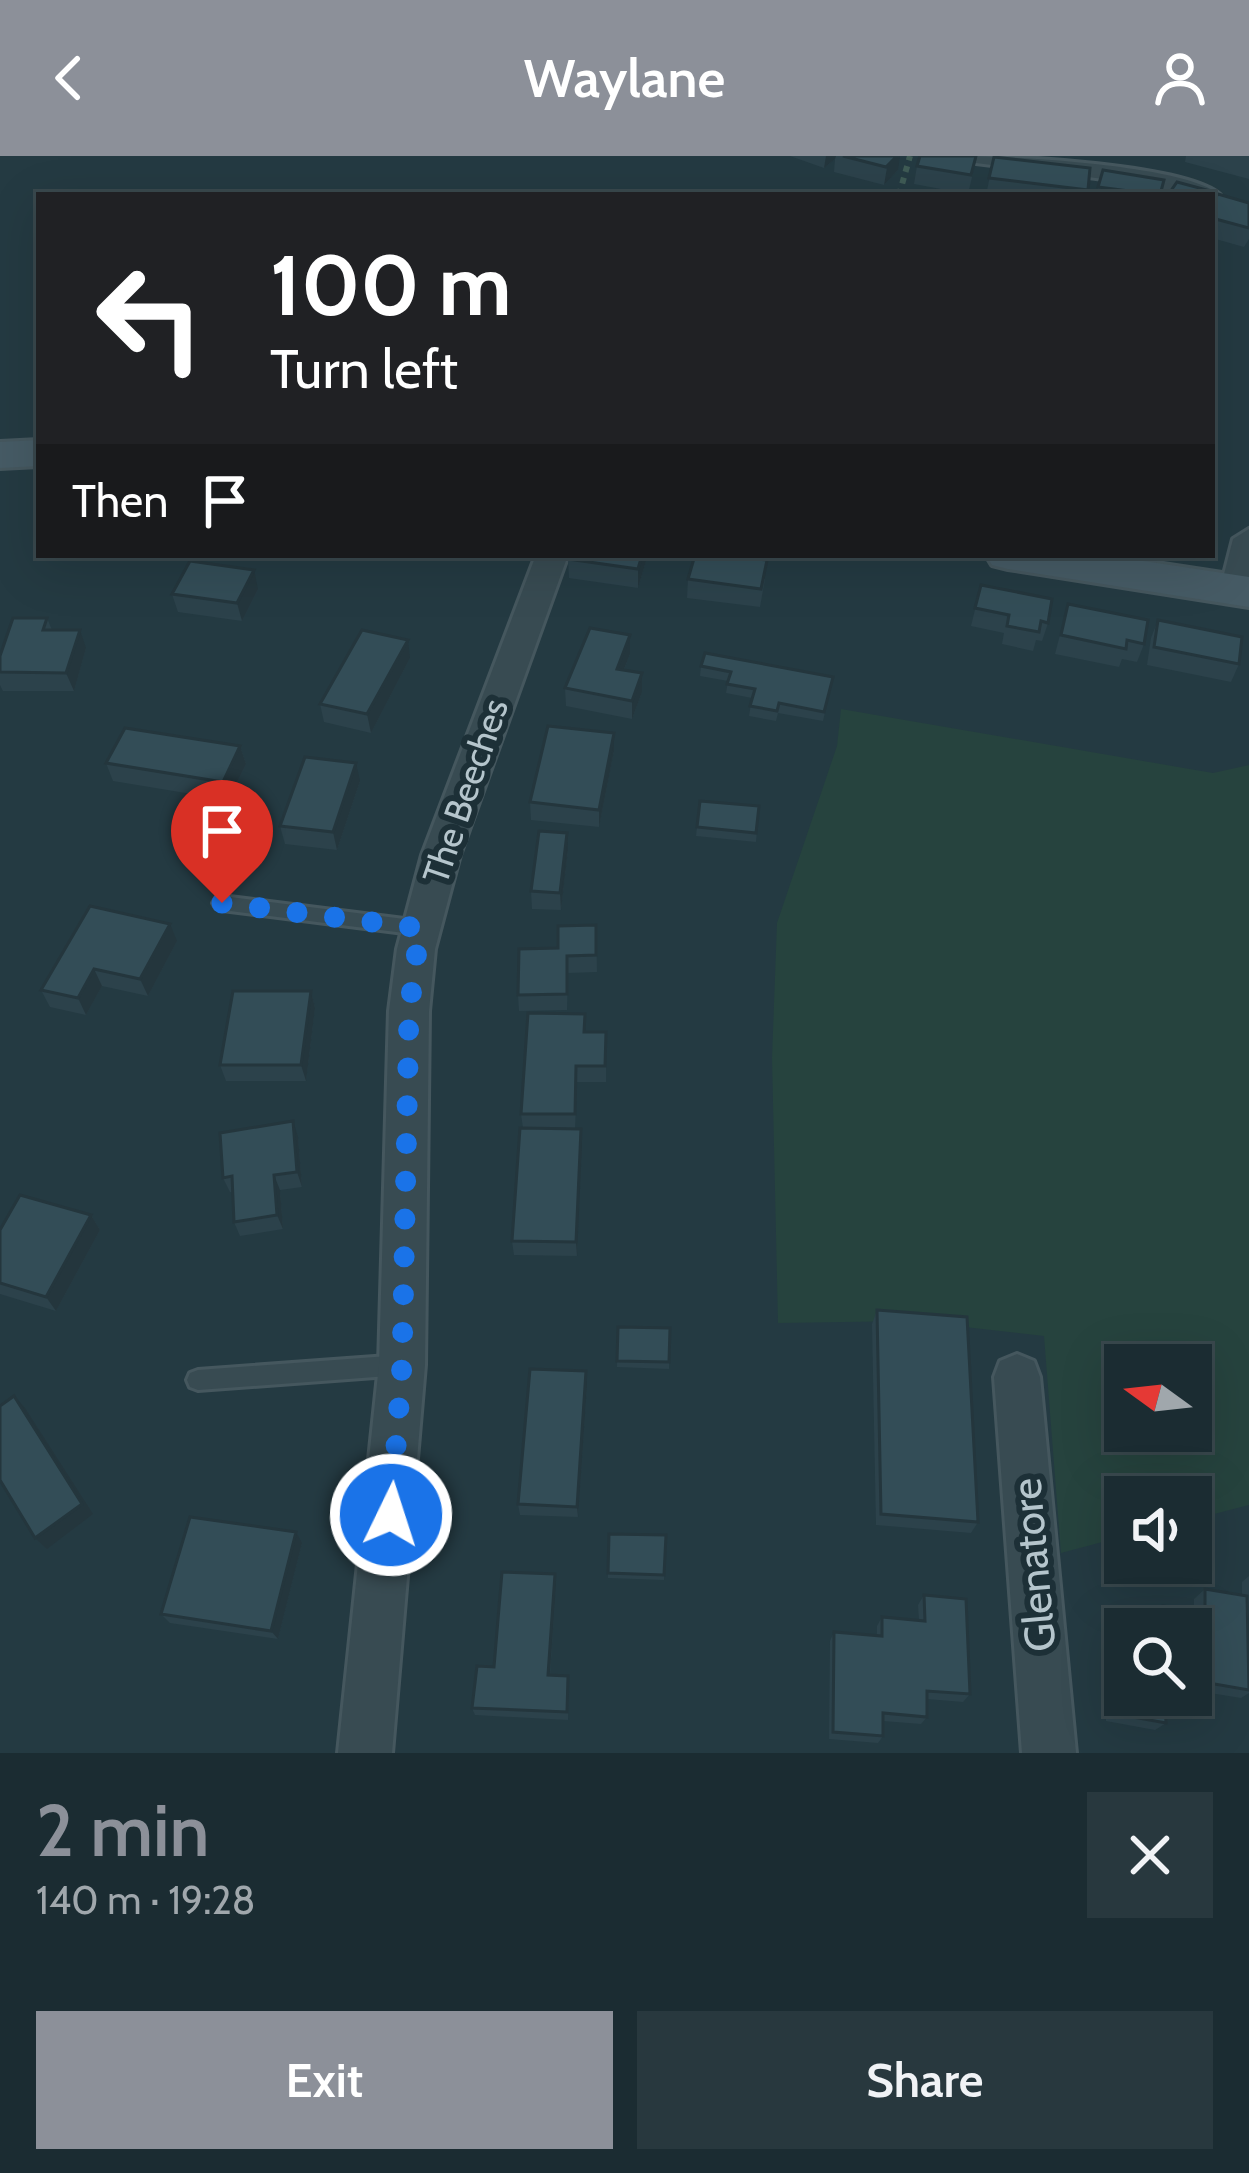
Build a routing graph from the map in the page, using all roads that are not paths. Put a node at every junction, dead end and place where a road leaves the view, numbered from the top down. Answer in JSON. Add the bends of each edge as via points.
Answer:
{"nodes":[{"id":1,"x":976,"y":156,"type":"edge"},
{"id":2,"x":1191,"y":192,"type":"edge"},
{"id":3,"x":36,"y":453,"type":"edge"},
{"id":4,"x":0,"y":455,"type":"edge"},
{"id":5,"x":1249,"y":539,"type":"edge"},
{"id":6,"x":550,"y":558,"type":"edge"},
{"id":7,"x":1027,"y":558,"type":"edge"},
{"id":8,"x":1243,"y":591,"type":"edge"},
{"id":9,"x":222,"y":903,"type":"dead end"},
{"id":10,"x":420,"y":928,"type":"junction"},
{"id":11,"x":402,"y":1365,"type":"junction"},
{"id":12,"x":1017,"y":1377,"type":"dead end"},
{"id":13,"x":198,"y":1380,"type":"dead end"},
{"id":14,"x":365,"y":1753,"type":"edge"},
{"id":15,"x":1049,"y":1753,"type":"edge"}],
"edges":[{"from":1,"to":2,"type":"street"},
{"from":3,"to":4,"type":"street"},
{"from":5,"to":8,"type":"street"},
{"from":6,"to":10,"type":"street","name":"The Beeches"},
{"from":7,"to":8,"type":"street"},
{"from":9,"to":10,"type":"lane"},
{"from":10,"to":11,"type":"street","name":"The Beeches","via":[[409,1011]]},
{"from":11,"to":13,"type":"lane"},
{"from":11,"to":14,"type":"street","name":"The Beeches"},
{"from":12,"to":15,"type":"street","name":"Glenatore"}]}
